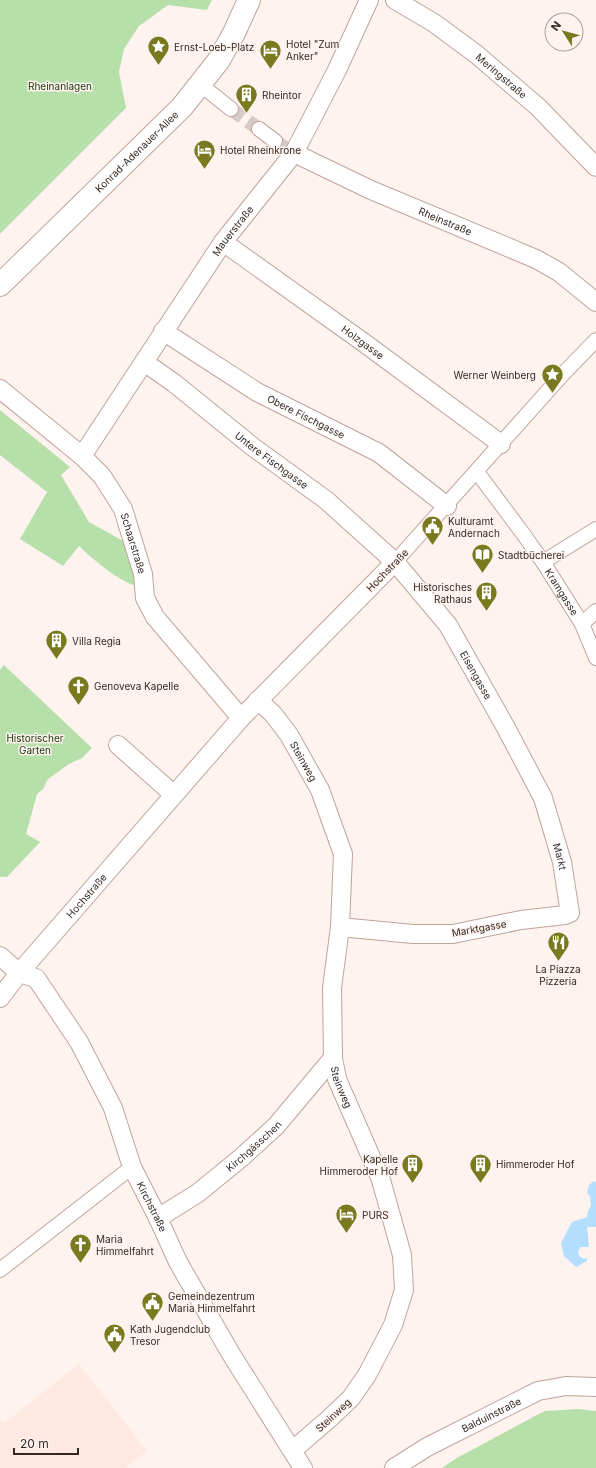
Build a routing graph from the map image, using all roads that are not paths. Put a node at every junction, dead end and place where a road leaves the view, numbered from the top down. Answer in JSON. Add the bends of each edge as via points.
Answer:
{"nodes":[{"id":1,"x":249,"y":0,"type":"edge"},
{"id":2,"x":369,"y":0,"type":"edge"},
{"id":3,"x":395,"y":0,"type":"edge"},
{"id":4,"x":201,"y":85,"type":"junction"},
{"id":5,"x":231,"y":109,"type":"tunnel mouth"},
{"id":6,"x":259,"y":129,"type":"tunnel mouth"},
{"id":7,"x":275,"y":141,"type":"tunnel mouth"},
{"id":8,"x":291,"y":152,"type":"junction"},
{"id":9,"x":596,"y":167,"type":"edge"},
{"id":10,"x":223,"y":242,"type":"junction"},
{"id":11,"x":0,"y":285,"type":"edge"},
{"id":12,"x":596,"y":302,"type":"edge"},
{"id":13,"x":163,"y":331,"type":"junction"},
{"id":14,"x":596,"y":340,"type":"edge"},
{"id":15,"x":144,"y":362,"type":"junction"},
{"id":16,"x":0,"y":389,"type":"edge"},
{"id":17,"x":501,"y":444,"type":"junction"},
{"id":18,"x":82,"y":456,"type":"junction"},
{"id":19,"x":477,"y":472,"type":"junction"},
{"id":20,"x":447,"y":506,"type":"junction"},
{"id":21,"x":596,"y":529,"type":"edge"},
{"id":22,"x":395,"y":562,"type":"junction"},
{"id":23,"x":543,"y":562,"type":"junction"},
{"id":24,"x":596,"y":611,"type":"edge"},
{"id":25,"x":582,"y":624,"type":"junction"},
{"id":26,"x":596,"y":658,"type":"edge"},
{"id":27,"x":258,"y":700,"type":"junction"},
{"id":28,"x":241,"y":718,"type":"junction"},
{"id":29,"x":118,"y":745,"type":"dead end"},
{"id":30,"x":173,"y":794,"type":"junction"},
{"id":31,"x":544,"y":801,"type":"joint"},
{"id":32,"x":570,"y":913,"type":"joint"},
{"id":33,"x":340,"y":927,"type":"junction"},
{"id":34,"x":0,"y":956,"type":"edge"},
{"id":35,"x":19,"y":973,"type":"junction"},
{"id":36,"x":0,"y":998,"type":"edge"},
{"id":37,"x":333,"y":1058,"type":"junction"},
{"id":38,"x":132,"y":1167,"type":"junction"},
{"id":39,"x":158,"y":1218,"type":"junction"},
{"id":40,"x":0,"y":1270,"type":"edge"},
{"id":41,"x":596,"y":1386,"type":"edge"},
{"id":42,"x":293,"y":1450,"type":"junction"},
{"id":43,"x":303,"y":1468,"type":"edge"},
{"id":44,"x":394,"y":1468,"type":"edge"}],
"edges":[{"from":1,"to":4,"type":"street","name":"Konrad-Adenauer-Allee","via":[[234,33]]},
{"from":2,"to":8,"type":"street","name":"Mauerstraße","via":[[337,70]]},
{"from":3,"to":9,"type":"street","name":"Meringstraße","via":[[434,23],[476,54],[538,107]]},
{"from":4,"to":5,"type":"street"},
{"from":4,"to":11,"type":"street","name":"Konrad-Adenauer-Allee","via":[[182,108]]},
{"from":6,"to":7,"type":"street"},
{"from":8,"to":10,"type":"street","name":"Mauerstraße"},
{"from":8,"to":12,"type":"street","name":"Rheinstraße","via":[[371,190],[536,259],[559,272]]},
{"from":10,"to":13,"type":"street","name":"Mauerstraße"},
{"from":10,"to":17,"type":"street","name":"Holzgasse"},
{"from":13,"to":15,"type":"street","name":"Mauerstraße"},
{"from":13,"to":20,"type":"street","name":"Obere Fischgasse","via":[[257,392],[379,453]]},
{"from":14,"to":17,"type":"street","name":"Hochstraße"},
{"from":15,"to":18,"type":"street","name":"Mauerstraße"},
{"from":15,"to":22,"type":"street","name":"Untere Fischgasse","via":[[326,500]]},
{"from":16,"to":18,"type":"street","name":"Schaarstraße"},
{"from":17,"to":19,"type":"street","name":"Hochstraße"},
{"from":18,"to":28,"type":"street","name":"Schaarstraße","via":[[102,476],[123,508],[143,574],[146,598],[155,617]]},
{"from":19,"to":20,"type":"street","name":"Hochstraße"},
{"from":19,"to":23,"type":"street","name":"Kramgasse"},
{"from":20,"to":22,"type":"street","name":"Hochstraße"},
{"from":21,"to":23,"type":"street"},
{"from":22,"to":27,"type":"street","name":"Hochstraße"},
{"from":22,"to":31,"type":"street","name":"Eisengasse","via":[[448,625]]},
{"from":23,"to":25,"type":"street","name":"Kramgasse"},
{"from":24,"to":25,"type":"street"},
{"from":25,"to":26,"type":"street","name":"Kramgasse"},
{"from":27,"to":28,"type":"street","name":"Hochstraße"},
{"from":27,"to":33,"type":"street","name":"Steinweg","via":[[289,735],[320,790],[344,854]]},
{"from":28,"to":30,"type":"street","name":"Hochstraße"},
{"from":29,"to":30,"type":"street"},
{"from":30,"to":35,"type":"street","name":"Hochstraße"},
{"from":31,"to":32,"type":"street","name":"Markt","via":[[562,862]]},
{"from":32,"to":33,"type":"street","name":"Marktgasse","via":[[453,934],[413,934]]},
{"from":33,"to":37,"type":"street","name":"Steinweg","via":[[332,988]]},
{"from":34,"to":35,"type":"street","name":"Kirchstraße"},
{"from":35,"to":36,"type":"street","name":"Hochstraße"},
{"from":35,"to":38,"type":"street","name":"Kirchstraße","via":[[36,978],[79,1042],[113,1108]]},
{"from":37,"to":39,"type":"street","name":"Kirchgässchen","via":[[276,1126],[198,1193]]},
{"from":37,"to":42,"type":"street","name":"Steinweg","via":[[337,1079],[381,1180],[402,1255],[404,1290],[393,1325],[367,1375],[351,1398]]},
{"from":38,"to":39,"type":"street","name":"Kirchstraße"},
{"from":38,"to":40,"type":"street"},
{"from":39,"to":42,"type":"street","name":"Kirchstraße","via":[[178,1262],[231,1354],[258,1400]]},
{"from":41,"to":44,"type":"street","name":"Balduinstraße","via":[[566,1386],[538,1391],[427,1447]]},
{"from":42,"to":43,"type":"street","name":"Kirchstraße"}]}
